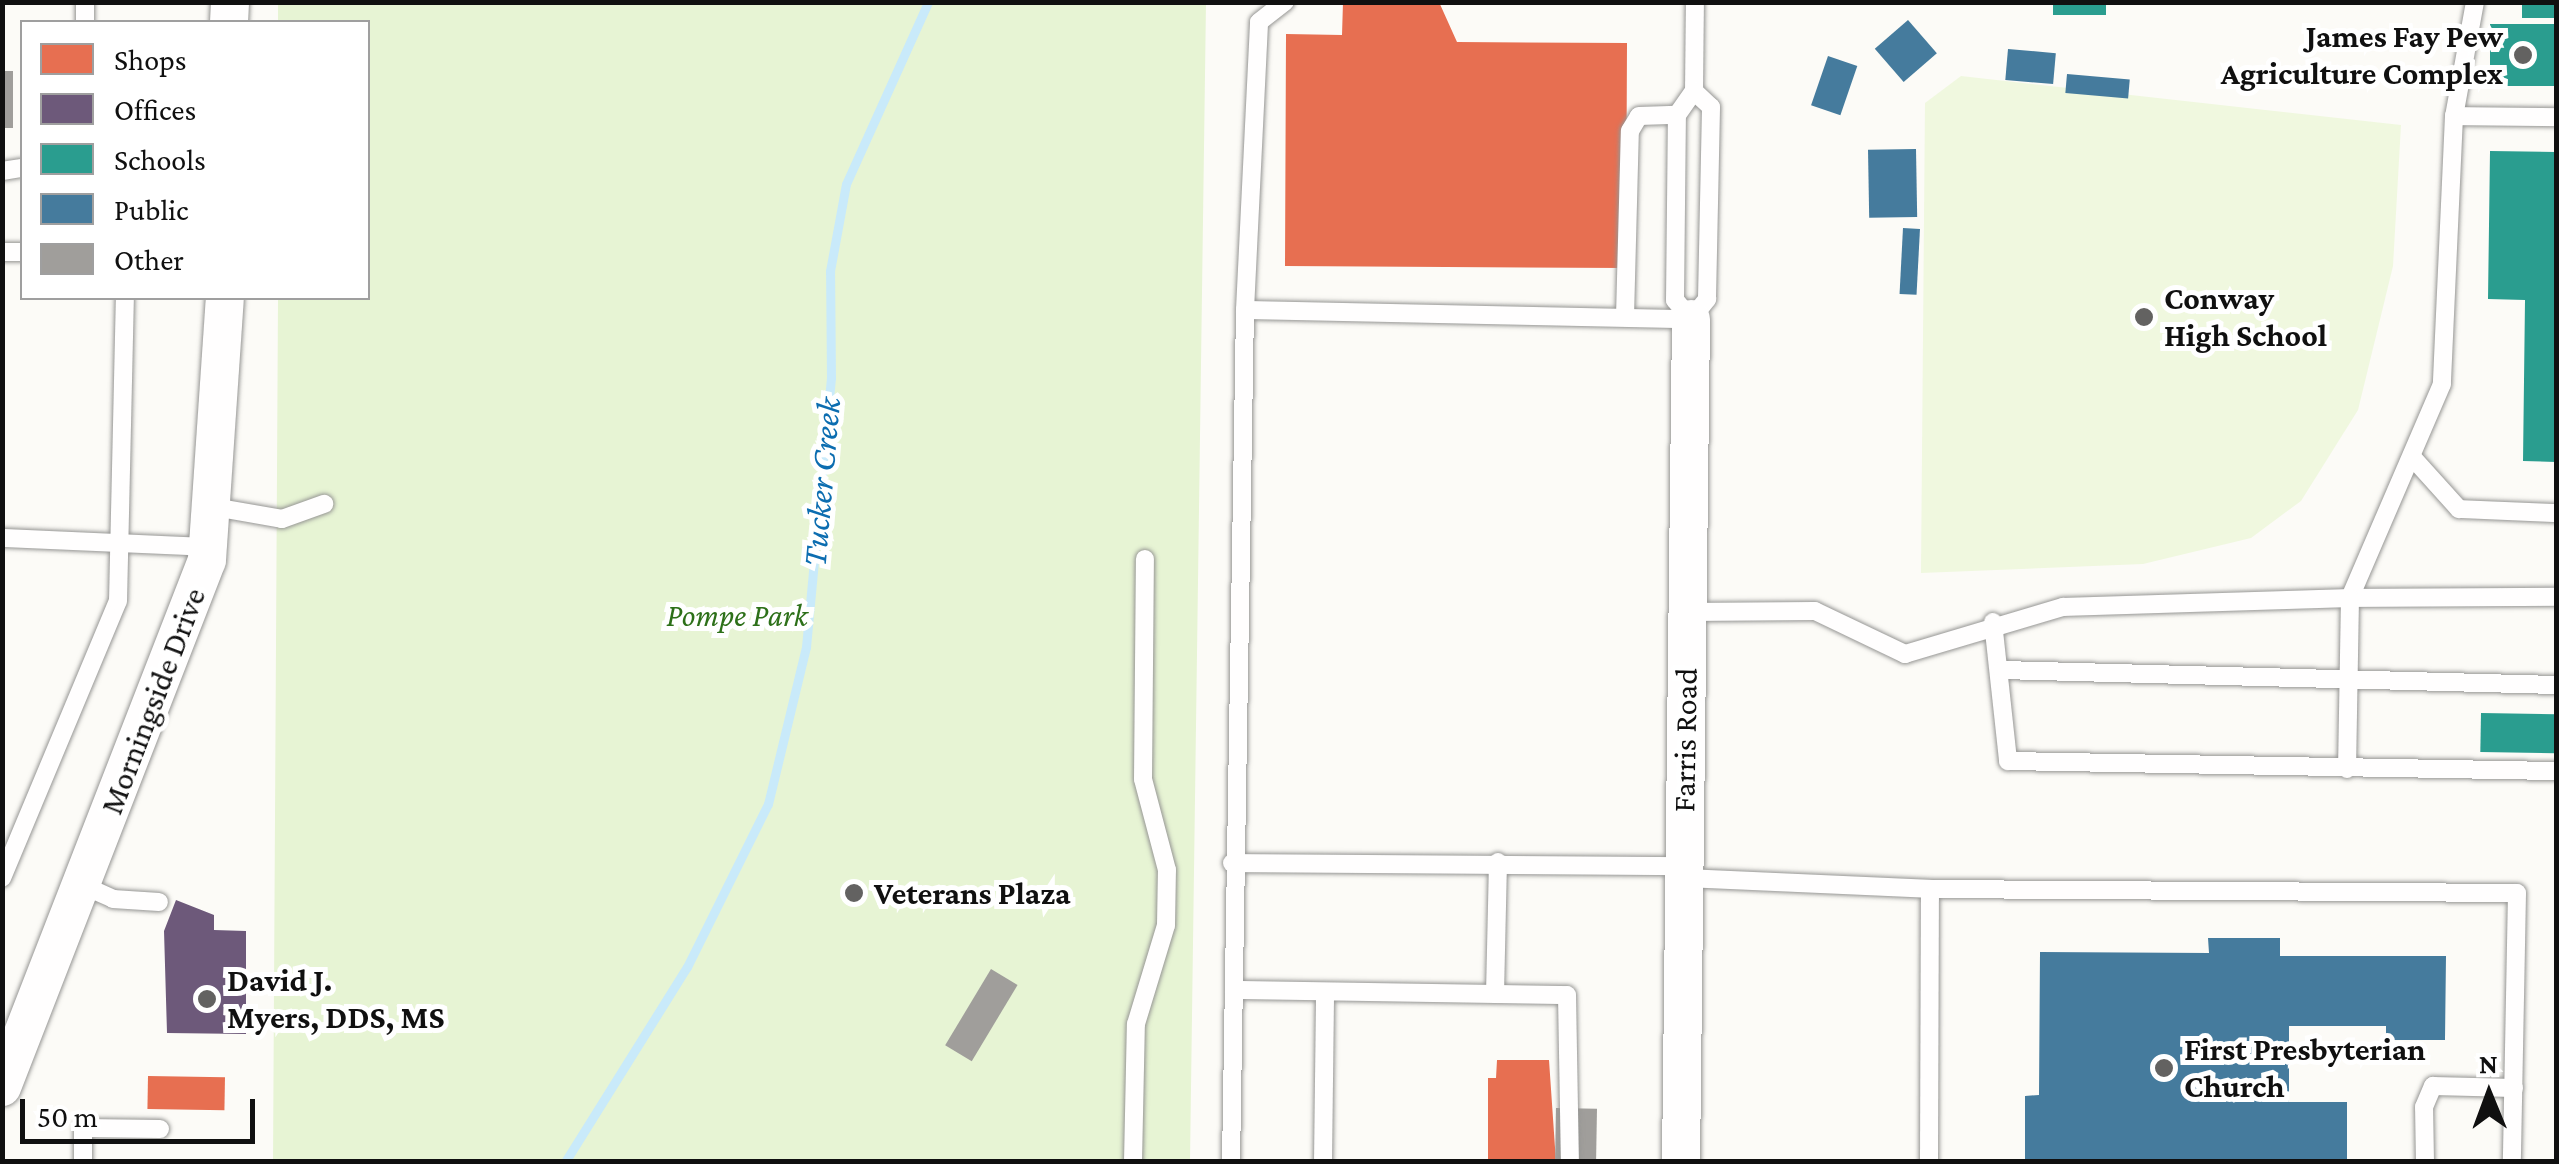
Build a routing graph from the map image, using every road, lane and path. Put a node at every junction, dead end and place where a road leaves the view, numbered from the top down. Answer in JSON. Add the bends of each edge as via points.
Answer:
{"nodes":[{"id":1,"x":1286,"y":2,"type":"edge"},
{"id":2,"x":1695,"y":2,"type":"edge"},
{"id":3,"x":2475,"y":2,"type":"edge"},
{"id":4,"x":1694,"y":92,"type":"junction"},
{"id":5,"x":1677,"y":115,"type":"junction"},
{"id":6,"x":2454,"y":116,"type":"junction"},
{"id":7,"x":2556,"y":117,"type":"edge"},
{"id":8,"x":125,"y":300,"type":"edge"},
{"id":9,"x":225,"y":300,"type":"edge"},
{"id":10,"x":1245,"y":310,"type":"junction"},
{"id":11,"x":1625,"y":317,"type":"junction"},
{"id":12,"x":1691,"y":319,"type":"junction"},
{"id":13,"x":2413,"y":458,"type":"junction"},
{"id":14,"x":324,"y":504,"type":"dead end"},
{"id":15,"x":214,"y":507,"type":"junction"},
{"id":16,"x":2556,"y":513,"type":"edge"},
{"id":17,"x":2,"y":538,"type":"edge"},
{"id":18,"x":121,"y":538,"type":"junction"},
{"id":19,"x":208,"y":547,"type":"junction"},
{"id":20,"x":1146,"y":559,"type":"dead end"},
{"id":21,"x":2556,"y":597,"type":"edge"},
{"id":22,"x":2350,"y":598,"type":"junction"},
{"id":23,"x":1688,"y":612,"type":"junction"},
{"id":24,"x":1993,"y":622,"type":"junction"},
{"id":25,"x":2002,"y":670,"type":"junction"},
{"id":26,"x":2348,"y":682,"type":"junction"},
{"id":27,"x":2556,"y":685,"type":"edge"},
{"id":28,"x":2347,"y":770,"type":"junction"},
{"id":29,"x":2556,"y":771,"type":"edge"},
{"id":30,"x":1498,"y":862,"type":"junction"},
{"id":31,"x":1232,"y":863,"type":"junction"},
{"id":32,"x":1683,"y":872,"type":"junction"},
{"id":33,"x":2,"y":878,"type":"edge"},
{"id":34,"x":80,"y":884,"type":"junction"},
{"id":35,"x":1930,"y":889,"type":"junction"},
{"id":36,"x":159,"y":902,"type":"dead end"},
{"id":37,"x":1234,"y":990,"type":"junction"},
{"id":38,"x":1324,"y":992,"type":"junction"},
{"id":39,"x":1496,"y":994,"type":"junction"},
{"id":40,"x":2,"y":1087,"type":"edge"},
{"id":41,"x":2514,"y":1088,"type":"junction"},
{"id":42,"x":160,"y":1129,"type":"dead end"},
{"id":43,"x":83,"y":1162,"type":"edge"},
{"id":44,"x":1133,"y":1162,"type":"edge"},
{"id":45,"x":1231,"y":1162,"type":"edge"},
{"id":46,"x":1323,"y":1162,"type":"edge"},
{"id":47,"x":1570,"y":1162,"type":"edge"},
{"id":48,"x":1680,"y":1162,"type":"edge"},
{"id":49,"x":1929,"y":1162,"type":"edge"},
{"id":50,"x":2425,"y":1162,"type":"edge"},
{"id":51,"x":2512,"y":1162,"type":"edge"}],
"edges":[{"from":1,"to":10,"type":"lane","via":[[1258,22]]},
{"from":2,"to":4,"type":"lane"},
{"from":3,"to":6,"type":"lane"},
{"from":4,"to":5,"type":"lane"},
{"from":4,"to":12,"type":"lane","via":[[1710,107],[1706,299]]},
{"from":5,"to":11,"type":"lane","via":[[1638,116],[1630,131]]},
{"from":5,"to":12,"type":"lane","via":[[1676,300]]},
{"from":6,"to":7,"type":"lane"},
{"from":6,"to":13,"type":"lane","via":[[2442,384]]},
{"from":8,"to":18,"type":"lane"},
{"from":9,"to":15,"type":"street","name":"Morningside Drive"},
{"from":10,"to":11,"type":"lane"},
{"from":10,"to":31,"type":"lane"},
{"from":11,"to":12,"type":"lane"},
{"from":12,"to":23,"type":"street","name":"Farris Road"},
{"from":13,"to":16,"type":"lane","via":[[2459,509]]},
{"from":13,"to":22,"type":"lane"},
{"from":14,"to":15,"type":"lane","via":[[282,519]]},
{"from":15,"to":19,"type":"street","name":"Morningside Drive"},
{"from":17,"to":18,"type":"lane"},
{"from":18,"to":19,"type":"lane"},
{"from":18,"to":33,"type":"lane","via":[[108,629]]},
{"from":19,"to":34,"type":"street","name":"Morningside Drive","via":[[184,633]]},
{"from":20,"to":44,"type":"lane","via":[[1143,779],[1167,870],[1166,925],[1136,1024]]},
{"from":21,"to":22,"type":"lane"},
{"from":22,"to":24,"type":"lane","via":[[2064,607]]},
{"from":22,"to":26,"type":"lane"},
{"from":23,"to":24,"type":"lane","via":[[1816,611],[1905,654]]},
{"from":23,"to":32,"type":"street","name":"Farris Road"},
{"from":24,"to":25,"type":"lane"},
{"from":25,"to":26,"type":"lane"},
{"from":25,"to":28,"type":"lane","via":[[2008,761]]},
{"from":26,"to":27,"type":"lane"},
{"from":26,"to":28,"type":"lane"},
{"from":28,"to":29,"type":"lane"},
{"from":30,"to":31,"type":"lane"},
{"from":30,"to":32,"type":"lane"},
{"from":30,"to":39,"type":"lane"},
{"from":31,"to":37,"type":"lane"},
{"from":32,"to":35,"type":"lane"},
{"from":32,"to":48,"type":"street","name":"Farris Road"},
{"from":34,"to":36,"type":"lane","via":[[113,899]]},
{"from":34,"to":40,"type":"street","name":"Morningside Drive"},
{"from":35,"to":41,"type":"lane","via":[[2514,892]]},
{"from":35,"to":49,"type":"lane"},
{"from":37,"to":38,"type":"lane"},
{"from":37,"to":45,"type":"lane"},
{"from":38,"to":39,"type":"lane"},
{"from":38,"to":46,"type":"lane"},
{"from":39,"to":47,"type":"lane","via":[[1571,998]]},
{"from":41,"to":50,"type":"lane","via":[[2434,1086],[2424,1107]]},
{"from":41,"to":51,"type":"lane"},
{"from":42,"to":43,"type":"lane","via":[[83,1128]]}]}
